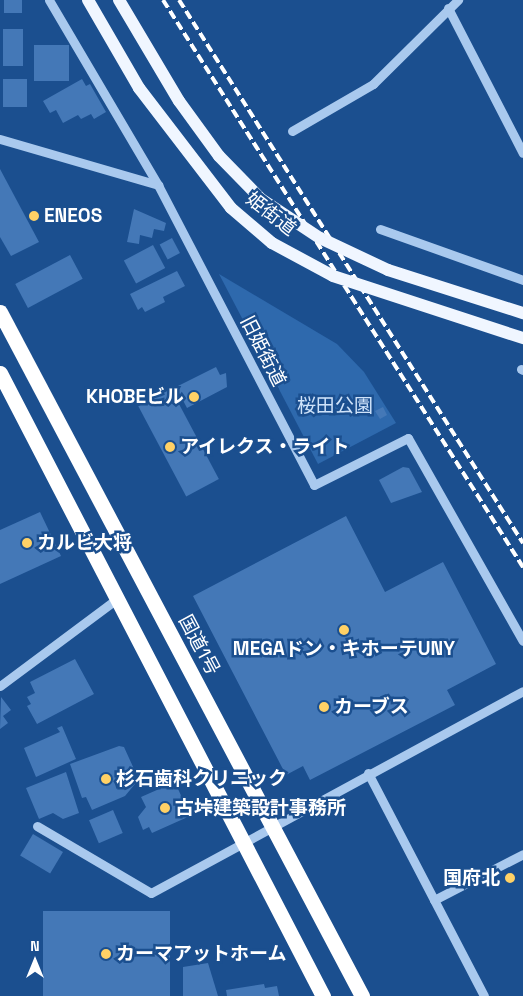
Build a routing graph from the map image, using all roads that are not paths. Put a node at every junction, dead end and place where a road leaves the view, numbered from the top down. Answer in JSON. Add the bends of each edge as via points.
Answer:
{"nodes":[{"id":1,"x":50,"y":0,"type":"edge"},
{"id":2,"x":88,"y":0,"type":"edge"},
{"id":3,"x":119,"y":0,"type":"edge"},
{"id":4,"x":458,"y":0,"type":"edge"},
{"id":5,"x":448,"y":8,"type":"junction"},
{"id":6,"x":292,"y":131,"type":"dead end"},
{"id":7,"x":0,"y":139,"type":"edge"},
{"id":8,"x":523,"y":153,"type":"edge"},
{"id":9,"x":158,"y":185,"type":"junction"},
{"id":10,"x":380,"y":229,"type":"dead end"},
{"id":11,"x":523,"y":280,"type":"edge"},
{"id":12,"x":0,"y":312,"type":"edge"},
{"id":13,"x":523,"y":314,"type":"edge"},
{"id":14,"x":523,"y":338,"type":"edge"},
{"id":15,"x":0,"y":373,"type":"edge"},
{"id":16,"x":118,"y":598,"type":"junction"},
{"id":17,"x":523,"y":641,"type":"edge"},
{"id":18,"x":0,"y":686,"type":"edge"},
{"id":19,"x":523,"y":691,"type":"edge"},
{"id":20,"x":368,"y":773,"type":"junction"},
{"id":21,"x":273,"y":825,"type":"junction"},
{"id":22,"x":37,"y":826,"type":"dead end"},
{"id":23,"x":242,"y":842,"type":"junction"},
{"id":24,"x":523,"y":854,"type":"edge"},
{"id":25,"x":434,"y":900,"type":"junction"},
{"id":26,"x":323,"y":996,"type":"edge"},
{"id":27,"x":362,"y":996,"type":"edge"},
{"id":28,"x":484,"y":996,"type":"edge"}],
"edges":[{"from":1,"to":9,"type":"street"},
{"from":2,"to":14,"type":"main road","name":"姫街道","bridge":true,"via":[[139,88],[203,174],[231,208],[272,243],[333,276]]},
{"from":3,"to":13,"type":"main road","name":"姫街道","bridge":true,"via":[[179,101],[219,156],[261,199],[320,238],[388,270]]},
{"from":4,"to":5,"type":"street"},
{"from":5,"to":6,"type":"street","via":[[373,84]]},
{"from":5,"to":8,"type":"street"},
{"from":7,"to":9,"type":"street"},
{"from":9,"to":17,"type":"street","name":"旧姫街道","via":[[314,485],[408,438]]},
{"from":10,"to":11,"type":"street"},
{"from":12,"to":21,"type":"highway","name":"国道1号"},
{"from":15,"to":16,"type":"highway"},
{"from":16,"to":18,"type":"street"},
{"from":16,"to":23,"type":"highway"},
{"from":19,"to":20,"type":"street"},
{"from":20,"to":21,"type":"street"},
{"from":20,"to":25,"type":"street"},
{"from":21,"to":23,"type":"street"},
{"from":21,"to":27,"type":"highway","name":"国道1号"},
{"from":22,"to":23,"type":"street","via":[[151,893]]},
{"from":23,"to":26,"type":"highway"},
{"from":24,"to":25,"type":"street"},
{"from":25,"to":28,"type":"street"}]}
